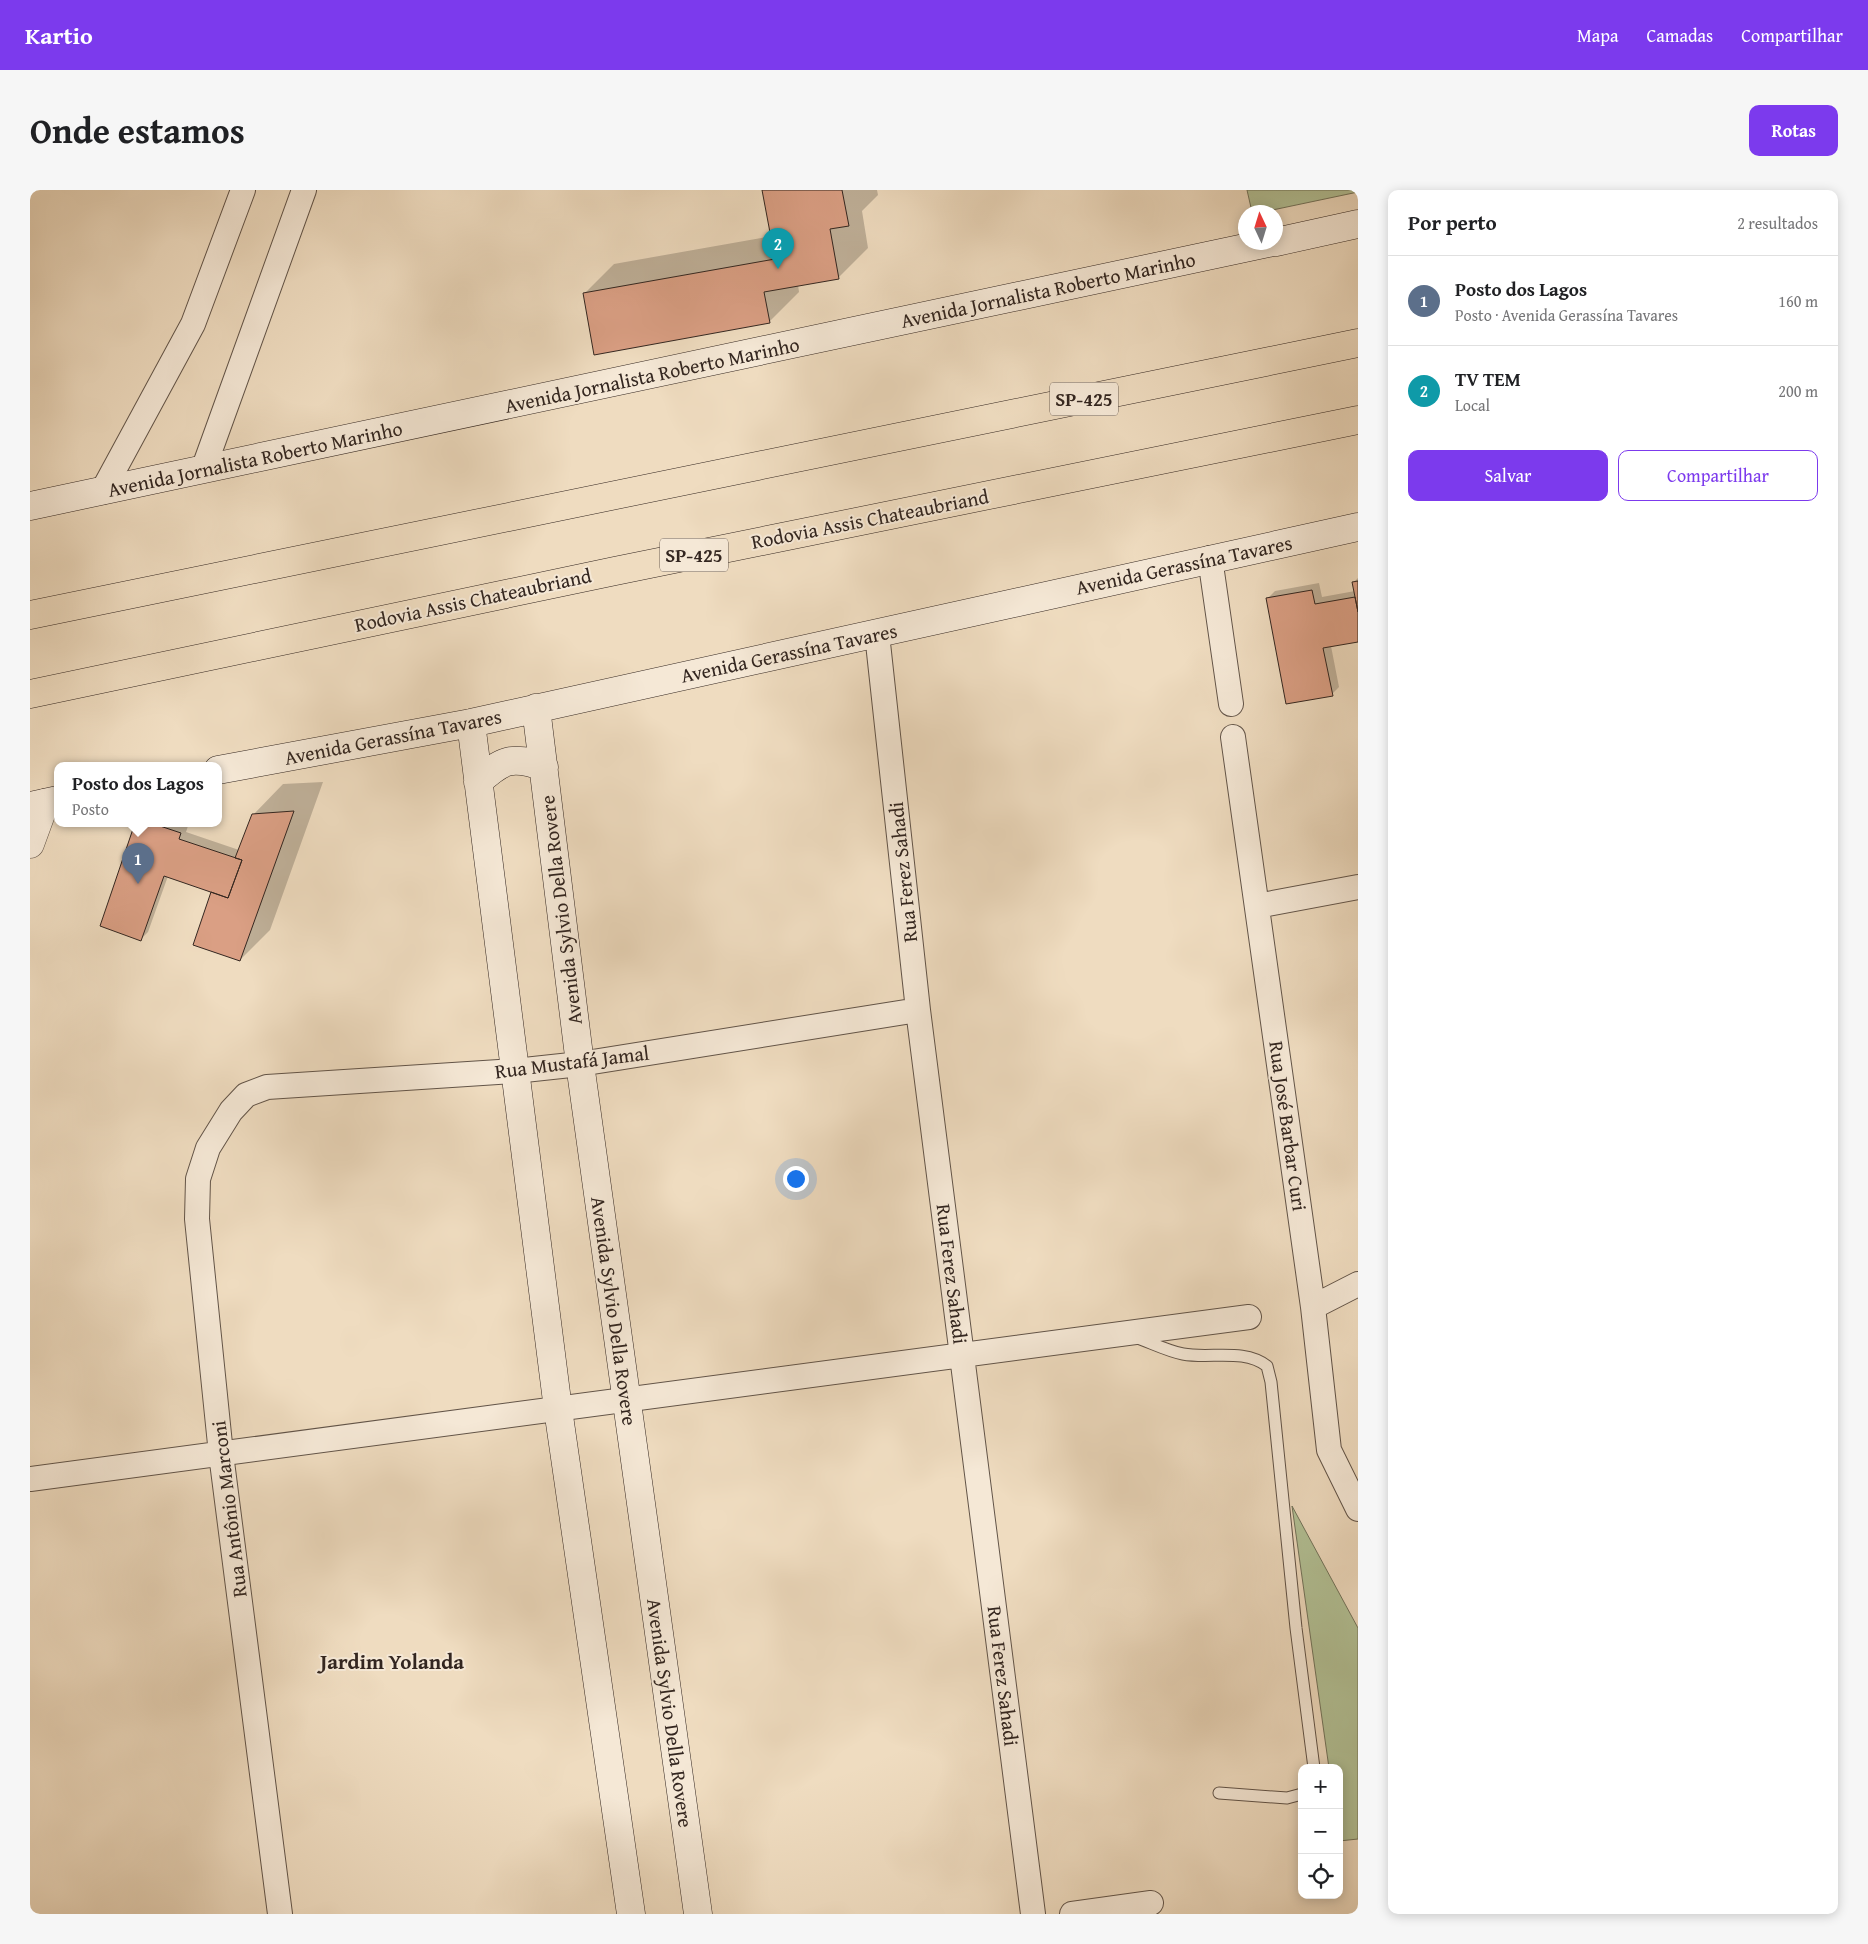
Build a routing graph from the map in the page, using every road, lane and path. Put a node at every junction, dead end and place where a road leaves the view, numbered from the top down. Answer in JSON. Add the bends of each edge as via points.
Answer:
{"nodes":[{"id":1,"x":243,"y":190,"type":"edge"},
{"id":2,"x":304,"y":190,"type":"edge"},
{"id":3,"x":1358,"y":224,"type":"edge"},
{"id":4,"x":1283,"y":240,"type":"edge"},
{"id":5,"x":1238,"y":250,"type":"edge"},
{"id":6,"x":1358,"y":343,"type":"edge"},
{"id":7,"x":1358,"y":420,"type":"edge"},
{"id":8,"x":203,"y":470,"type":"junction"},
{"id":9,"x":102,"y":492,"type":"junction"},
{"id":10,"x":30,"y":506,"type":"edge"},
{"id":11,"x":1358,"y":527,"type":"edge"},
{"id":12,"x":1210,"y":558,"type":"junction"},
{"id":13,"x":30,"y":615,"type":"edge"},
{"id":14,"x":877,"y":634,"type":"junction"},
{"id":15,"x":30,"y":694,"type":"edge"},
{"id":16,"x":1231,"y":704,"type":"dead end"},
{"id":17,"x":536,"y":708,"type":"junction"},
{"id":18,"x":471,"y":723,"type":"junction"},
{"id":19,"x":1233,"y":737,"type":"dead end"},
{"id":20,"x":544,"y":766,"type":"junction"},
{"id":21,"x":222,"y":769,"type":"edge"},
{"id":22,"x":478,"y":782,"type":"junction"},
{"id":23,"x":44,"y":803,"type":"edge"},
{"id":24,"x":30,"y":844,"type":"edge"},
{"id":25,"x":1358,"y":887,"type":"edge"},
{"id":26,"x":1257,"y":906,"type":"junction"},
{"id":27,"x":918,"y":1010,"type":"junction"},
{"id":28,"x":580,"y":1064,"type":"junction"},
{"id":29,"x":515,"y":1071,"type":"junction"},
{"id":30,"x":231,"y":1111,"type":"joint"},
{"id":31,"x":1358,"y":1284,"type":"edge"},
{"id":32,"x":1314,"y":1307,"type":"junction"},
{"id":33,"x":1249,"y":1317,"type":"dead end"},
{"id":34,"x":1124,"y":1333,"type":"junction"},
{"id":35,"x":962,"y":1355,"type":"junction"},
{"id":36,"x":626,"y":1400,"type":"junction"},
{"id":37,"x":558,"y":1409,"type":"junction"},
{"id":38,"x":221,"y":1454,"type":"junction"},
{"id":39,"x":30,"y":1479,"type":"edge"},
{"id":40,"x":1358,"y":1509,"type":"edge"},
{"id":41,"x":1313,"y":1764,"type":"edge"},
{"id":42,"x":1219,"y":1793,"type":"dead end"},
{"id":43,"x":1298,"y":1795,"type":"edge"},
{"id":44,"x":1151,"y":1903,"type":"dead end"},
{"id":45,"x":280,"y":1914,"type":"edge"},
{"id":46,"x":631,"y":1914,"type":"edge"},
{"id":47,"x":698,"y":1914,"type":"edge"},
{"id":48,"x":1033,"y":1914,"type":"edge"},
{"id":49,"x":1072,"y":1914,"type":"edge"}],
"edges":[{"from":1,"to":9,"type":"street","via":[[192,324]]},
{"from":2,"to":8,"type":"street"},
{"from":3,"to":4,"type":"main road","name":"Avenida Jornalista Roberto Marinho"},
{"from":5,"to":8,"type":"main road","name":"Avenida Jornalista Roberto Marinho"},
{"from":6,"to":13,"type":"highway","number":"SP-425"},
{"from":7,"to":15,"type":"highway","name":"Rodovia Assis Chateaubriand","number":"SP-425","via":[[616,570]]},
{"from":8,"to":9,"type":"main road","name":"Avenida Jornalista Roberto Marinho"},
{"from":9,"to":10,"type":"main road","name":"Avenida Jornalista Roberto Marinho"},
{"from":11,"to":12,"type":"main road","name":"Avenida Gerassína Tavares"},
{"from":12,"to":14,"type":"main road","name":"Avenida Gerassína Tavares"},
{"from":12,"to":16,"type":"street"},
{"from":14,"to":17,"type":"main road","name":"Avenida Gerassína Tavares"},
{"from":14,"to":27,"type":"street","name":"Rua Ferez Sahadi"},
{"from":17,"to":18,"type":"main road","name":"Avenida Gerassína Tavares"},
{"from":17,"to":20,"type":"main road","name":"Avenida Sylvio Della Rovere"},
{"from":18,"to":21,"type":"main road","name":"Avenida Gerassína Tavares"},
{"from":18,"to":22,"type":"main road"},
{"from":19,"to":26,"type":"street","name":"Rua José Barbar Curi"},
{"from":20,"to":22,"type":"main road","via":[[526,760],[511,761],[496,766]]},
{"from":20,"to":28,"type":"main road","name":"Avenida Sylvio Della Rovere"},
{"from":22,"to":29,"type":"main road"},
{"from":23,"to":24,"type":"main road"},
{"from":25,"to":26,"type":"street"},
{"from":26,"to":32,"type":"street","name":"Rua José Barbar Curi"},
{"from":27,"to":28,"type":"street","name":"Rua Mustafá Jamal"},
{"from":27,"to":35,"type":"street","name":"Rua Ferez Sahadi"},
{"from":28,"to":29,"type":"street","name":"Rua Mustafá Jamal"},
{"from":28,"to":36,"type":"main road","name":"Avenida Sylvio Della Rovere"},
{"from":29,"to":30,"type":"street","name":"Rua Mustafá Jamal","via":[[268,1087],[246,1096]]},
{"from":29,"to":37,"type":"main road"},
{"from":30,"to":38,"type":"street","name":"Rua Antônio Marconi","via":[[208,1148],[198,1179],[197,1219]]},
{"from":31,"to":32,"type":"street"},
{"from":32,"to":40,"type":"street","name":"Rua José Barbar Curi","via":[[1329,1450]]},
{"from":33,"to":34,"type":"street"},
{"from":34,"to":35,"type":"street"},
{"from":34,"to":41,"type":"lane","via":[[1183,1354],[1243,1357],[1259,1360],[1267,1366]]},
{"from":35,"to":36,"type":"street"},
{"from":35,"to":48,"type":"street","name":"Rua Ferez Sahadi"},
{"from":36,"to":37,"type":"street"},
{"from":36,"to":47,"type":"main road","name":"Avenida Sylvio Della Rovere"},
{"from":37,"to":38,"type":"street"},
{"from":37,"to":46,"type":"main road"},
{"from":38,"to":39,"type":"street"},
{"from":38,"to":45,"type":"street","name":"Rua Antônio Marconi"},
{"from":42,"to":43,"type":"lane","via":[[1287,1798]]},
{"from":44,"to":49,"type":"street"}]}
